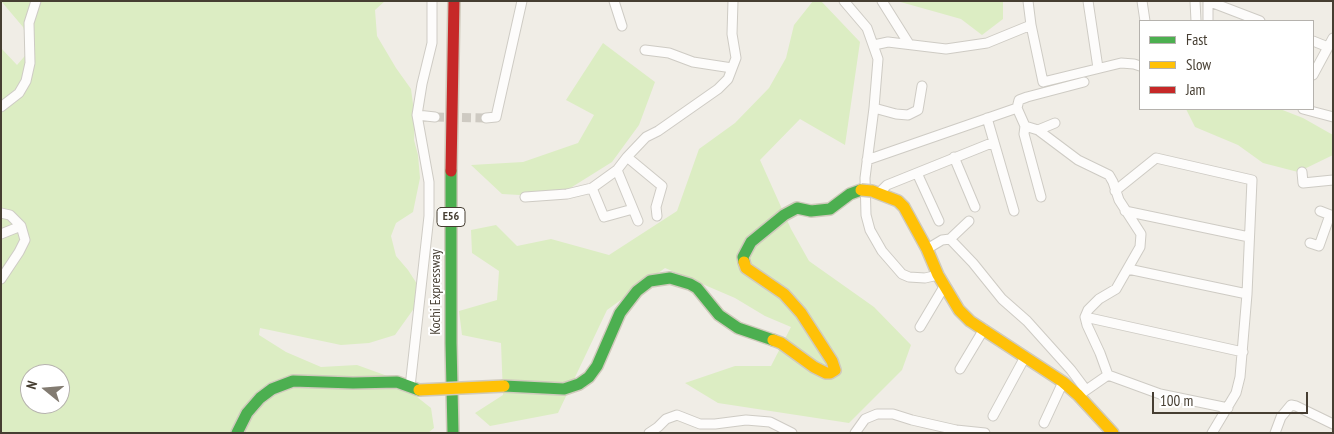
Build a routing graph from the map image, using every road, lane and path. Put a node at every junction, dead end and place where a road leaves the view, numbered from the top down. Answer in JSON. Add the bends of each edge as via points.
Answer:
{"nodes":[{"id":1,"x":36,"y":1,"type":"edge"},
{"id":2,"x":432,"y":1,"type":"edge"},
{"id":3,"x":444,"y":1,"type":"edge"},
{"id":4,"x":454,"y":1,"type":"edge"},
{"id":5,"x":522,"y":1,"type":"edge"},
{"id":6,"x":614,"y":1,"type":"edge"},
{"id":7,"x":733,"y":1,"type":"edge"},
{"id":8,"x":844,"y":1,"type":"edge"},
{"id":9,"x":882,"y":1,"type":"edge"},
{"id":10,"x":1028,"y":1,"type":"edge"},
{"id":11,"x":1088,"y":1,"type":"edge"},
{"id":12,"x":1142,"y":1,"type":"edge"},
{"id":13,"x":1195,"y":1,"type":"edge"},
{"id":14,"x":1145,"y":20,"type":"edge"},
{"id":15,"x":1196,"y":20,"type":"edge"},
{"id":16,"x":1208,"y":20,"type":"edge"},
{"id":17,"x":1257,"y":20,"type":"edge"},
{"id":18,"x":1030,"y":25,"type":"junction"},
{"id":19,"x":622,"y":26,"type":"dead end"},
{"id":20,"x":1333,"y":38,"type":"edge"},
{"id":21,"x":1314,"y":42,"type":"edge"},
{"id":22,"x":909,"y":44,"type":"junction"},
{"id":23,"x":874,"y":45,"type":"junction"},
{"id":24,"x":1328,"y":47,"type":"junction"},
{"id":25,"x":644,"y":50,"type":"dead end"},
{"id":26,"x":1139,"y":66,"type":"edge"},
{"id":27,"x":732,"y":68,"type":"junction"},
{"id":28,"x":1098,"y":68,"type":"junction"},
{"id":29,"x":1314,"y":73,"type":"edge"},
{"id":30,"x":1084,"y":82,"type":"dead end"},
{"id":31,"x":922,"y":86,"type":"dead end"},
{"id":32,"x":1,"y":107,"type":"edge"},
{"id":33,"x":874,"y":108,"type":"junction"},
{"id":34,"x":1016,"y":108,"type":"junction"},
{"id":35,"x":1307,"y":110,"type":"edge"},
{"id":36,"x":417,"y":115,"type":"junction"},
{"id":37,"x":434,"y":117,"type":"tunnel mouth"},
{"id":38,"x":1333,"y":117,"type":"edge"},
{"id":39,"x":486,"y":118,"type":"dead end"},
{"id":40,"x":987,"y":118,"type":"junction"},
{"id":41,"x":1055,"y":123,"type":"dead end"},
{"id":42,"x":1025,"y":126,"type":"junction"},
{"id":43,"x":1038,"y":130,"type":"junction"},
{"id":44,"x":994,"y":142,"type":"junction"},
{"id":45,"x":627,"y":157,"type":"junction"},
{"id":46,"x":954,"y":157,"type":"junction"},
{"id":47,"x":867,"y":160,"type":"junction"},
{"id":48,"x":617,"y":170,"type":"junction"},
{"id":49,"x":1302,"y":172,"type":"dead end"},
{"id":50,"x":917,"y":173,"type":"junction"},
{"id":51,"x":1333,"y":180,"type":"edge"},
{"id":52,"x":592,"y":188,"type":"junction"},
{"id":53,"x":1115,"y":191,"type":"junction"},
{"id":54,"x":870,"y":192,"type":"junction"},
{"id":55,"x":525,"y":197,"type":"dead end"},
{"id":56,"x":1041,"y":197,"type":"dead end"},
{"id":57,"x":974,"y":207,"type":"dead end"},
{"id":58,"x":633,"y":209,"type":"junction"},
{"id":59,"x":1014,"y":211,"type":"dead end"},
{"id":60,"x":1125,"y":211,"type":"junction"},
{"id":61,"x":1320,"y":211,"type":"dead end"},
{"id":62,"x":1,"y":213,"type":"edge"},
{"id":63,"x":1332,"y":215,"type":"edge"},
{"id":64,"x":657,"y":216,"type":"dead end"},
{"id":65,"x":638,"y":221,"type":"dead end"},
{"id":66,"x":939,"y":221,"type":"dead end"},
{"id":67,"x":969,"y":221,"type":"dead end"},
{"id":68,"x":21,"y":226,"type":"junction"},
{"id":69,"x":1,"y":234,"type":"edge"},
{"id":70,"x":1249,"y":237,"type":"junction"},
{"id":71,"x":950,"y":239,"type":"junction"},
{"id":72,"x":1310,"y":243,"type":"dead end"},
{"id":73,"x":927,"y":249,"type":"junction"},
{"id":74,"x":1128,"y":269,"type":"junction"},
{"id":75,"x":938,"y":275,"type":"junction"},
{"id":76,"x":1,"y":279,"type":"edge"},
{"id":77,"x":945,"y":285,"type":"junction"},
{"id":78,"x":1247,"y":294,"type":"junction"},
{"id":79,"x":1085,"y":317,"type":"junction"},
{"id":80,"x":920,"y":327,"type":"dead end"},
{"id":81,"x":984,"y":329,"type":"junction"},
{"id":82,"x":1243,"y":352,"type":"junction"},
{"id":83,"x":1025,"y":357,"type":"junction"},
{"id":84,"x":960,"y":369,"type":"dead end"},
{"id":85,"x":1108,"y":375,"type":"junction"},
{"id":86,"x":1063,"y":382,"type":"junction"},
{"id":87,"x":414,"y":389,"type":"junction"},
{"id":88,"x":1082,"y":393,"type":"junction"},
{"id":89,"x":1228,"y":408,"type":"junction"},
{"id":90,"x":993,"y":416,"type":"dead end"},
{"id":91,"x":1044,"y":423,"type":"dead end"},
{"id":92,"x":1333,"y":424,"type":"edge"},
{"id":93,"x":237,"y":433,"type":"edge"},
{"id":94,"x":444,"y":433,"type":"edge"},
{"id":95,"x":453,"y":433,"type":"edge"},
{"id":96,"x":649,"y":433,"type":"edge"},
{"id":97,"x":792,"y":433,"type":"edge"},
{"id":98,"x":855,"y":433,"type":"edge"},
{"id":99,"x":985,"y":433,"type":"edge"},
{"id":100,"x":1113,"y":433,"type":"edge"},
{"id":101,"x":1212,"y":433,"type":"edge"},
{"id":102,"x":1275,"y":433,"type":"edge"}],
"edges":[{"from":1,"to":32,"type":"street","via":[[29,23],[30,63],[26,81],[19,93]]},
{"from":2,"to":36,"type":"street","via":[[432,43]]},
{"from":3,"to":94,"type":"main road","name":"Kochi Expressway","number":"E56"},
{"from":4,"to":95,"type":"main road","name":"Kochi Expressway","number":"E56","via":[[451,101]]},
{"from":5,"to":39,"type":"street","via":[[496,117]]},
{"from":6,"to":19,"type":"street"},
{"from":7,"to":27,"type":"street","via":[[732,34],[736,58]]},
{"from":8,"to":23,"type":"street","via":[[866,28]]},
{"from":9,"to":22,"type":"street"},
{"from":10,"to":18,"type":"street"},
{"from":11,"to":28,"type":"street"},
{"from":12,"to":14,"type":"street"},
{"from":13,"to":15,"type":"street"},
{"from":16,"to":17,"type":"street","via":[[1208,1]]},
{"from":18,"to":22,"type":"street","via":[[986,43],[946,49]]},
{"from":18,"to":28,"type":"street","via":[[1043,82]]},
{"from":20,"to":24,"type":"street"},
{"from":21,"to":24,"type":"street"},
{"from":22,"to":23,"type":"street","via":[[888,42]]},
{"from":23,"to":33,"type":"street","via":[[878,59]]},
{"from":24,"to":29,"type":"street"},
{"from":25,"to":27,"type":"street"},
{"from":26,"to":28,"type":"street","via":[[1121,64]]},
{"from":27,"to":45,"type":"street","via":[[728,79],[718,89],[646,137]]},
{"from":30,"to":34,"type":"street","via":[[1026,97]]},
{"from":31,"to":33,"type":"street","via":[[918,110],[908,115]]},
{"from":33,"to":47,"type":"street"},
{"from":34,"to":40,"type":"street"},
{"from":34,"to":42,"type":"street"},
{"from":35,"to":38,"type":"street"},
{"from":36,"to":37,"type":"street"},
{"from":36,"to":87,"type":"street","via":[[429,182],[429,216]]},
{"from":40,"to":44,"type":"street"},
{"from":40,"to":47,"type":"street"},
{"from":41,"to":43,"type":"street"},
{"from":42,"to":43,"type":"street"},
{"from":42,"to":56,"type":"street","via":[[1024,134]]},
{"from":43,"to":53,"type":"street","via":[[1078,160],[1109,175]]},
{"from":44,"to":46,"type":"street"},
{"from":44,"to":59,"type":"street"},
{"from":45,"to":48,"type":"street"},
{"from":45,"to":64,"type":"street","via":[[662,186]]},
{"from":46,"to":50,"type":"street"},
{"from":46,"to":57,"type":"street"},
{"from":47,"to":75,"type":"street","via":[[866,215],[882,251],[902,274],[925,278]]},
{"from":48,"to":52,"type":"street"},
{"from":48,"to":58,"type":"street"},
{"from":49,"to":51,"type":"street","via":[[1303,183]]},
{"from":50,"to":54,"type":"street"},
{"from":50,"to":66,"type":"street"},
{"from":52,"to":55,"type":"street","via":[[568,194]]},
{"from":52,"to":58,"type":"street","via":[[604,217]]},
{"from":53,"to":60,"type":"street"},
{"from":53,"to":70,"type":"street","via":[[1156,158],[1252,180]]},
{"from":54,"to":73,"type":"main road","via":[[898,201]]},
{"from":54,"to":87,"type":"main road","bridge":true,"via":[[850,194],[830,209],[812,211],[797,208],[751,242],[743,257],[746,268],[784,294],[801,313],[832,361],[835,370],[830,373],[826,374],[781,343],[738,328],[719,315],[697,288],[670,278],[650,281],[637,291],[620,313],[596,366],[579,384],[564,389],[504,386]]},
{"from":58,"to":65,"type":"street"},
{"from":60,"to":70,"type":"street"},
{"from":60,"to":74,"type":"street","via":[[1141,234],[1140,247]]},
{"from":61,"to":63,"type":"street"},
{"from":62,"to":68,"type":"street","via":[[10,215]]},
{"from":63,"to":72,"type":"street","via":[[1319,246]]},
{"from":67,"to":71,"type":"street"},
{"from":68,"to":69,"type":"street"},
{"from":68,"to":76,"type":"street","via":[[25,240]]},
{"from":70,"to":78,"type":"street"},
{"from":71,"to":73,"type":"street"},
{"from":71,"to":88,"type":"street","via":[[1002,300],[1027,321],[1071,370]]},
{"from":73,"to":75,"type":"main road"},
{"from":74,"to":78,"type":"street"},
{"from":74,"to":79,"type":"street","via":[[1116,289],[1099,299]]},
{"from":75,"to":77,"type":"main road"},
{"from":77,"to":80,"type":"street"},
{"from":77,"to":81,"type":"main road","via":[[959,310]]},
{"from":78,"to":82,"type":"street"},
{"from":79,"to":82,"type":"street"},
{"from":79,"to":85,"type":"street"},
{"from":81,"to":83,"type":"main road"},
{"from":81,"to":84,"type":"street"},
{"from":82,"to":89,"type":"street","via":[[1236,393]]},
{"from":83,"to":86,"type":"main road"},
{"from":83,"to":90,"type":"street"},
{"from":85,"to":88,"type":"street"},
{"from":85,"to":89,"type":"street","via":[[1160,394]]},
{"from":86,"to":88,"type":"main road"},
{"from":86,"to":91,"type":"street"},
{"from":87,"to":93,"type":"main road","via":[[397,382],[293,381],[272,389],[260,398],[247,413]]},
{"from":88,"to":100,"type":"main road"},
{"from":89,"to":101,"type":"street"},
{"from":92,"to":102,"type":"street","via":[[1291,406],[1281,417]]},
{"from":96,"to":97,"type":"street","via":[[666,419],[677,415],[700,424],[746,420],[770,422]]},
{"from":98,"to":99,"type":"street","via":[[865,419],[877,414],[892,414],[956,430]]}]}
